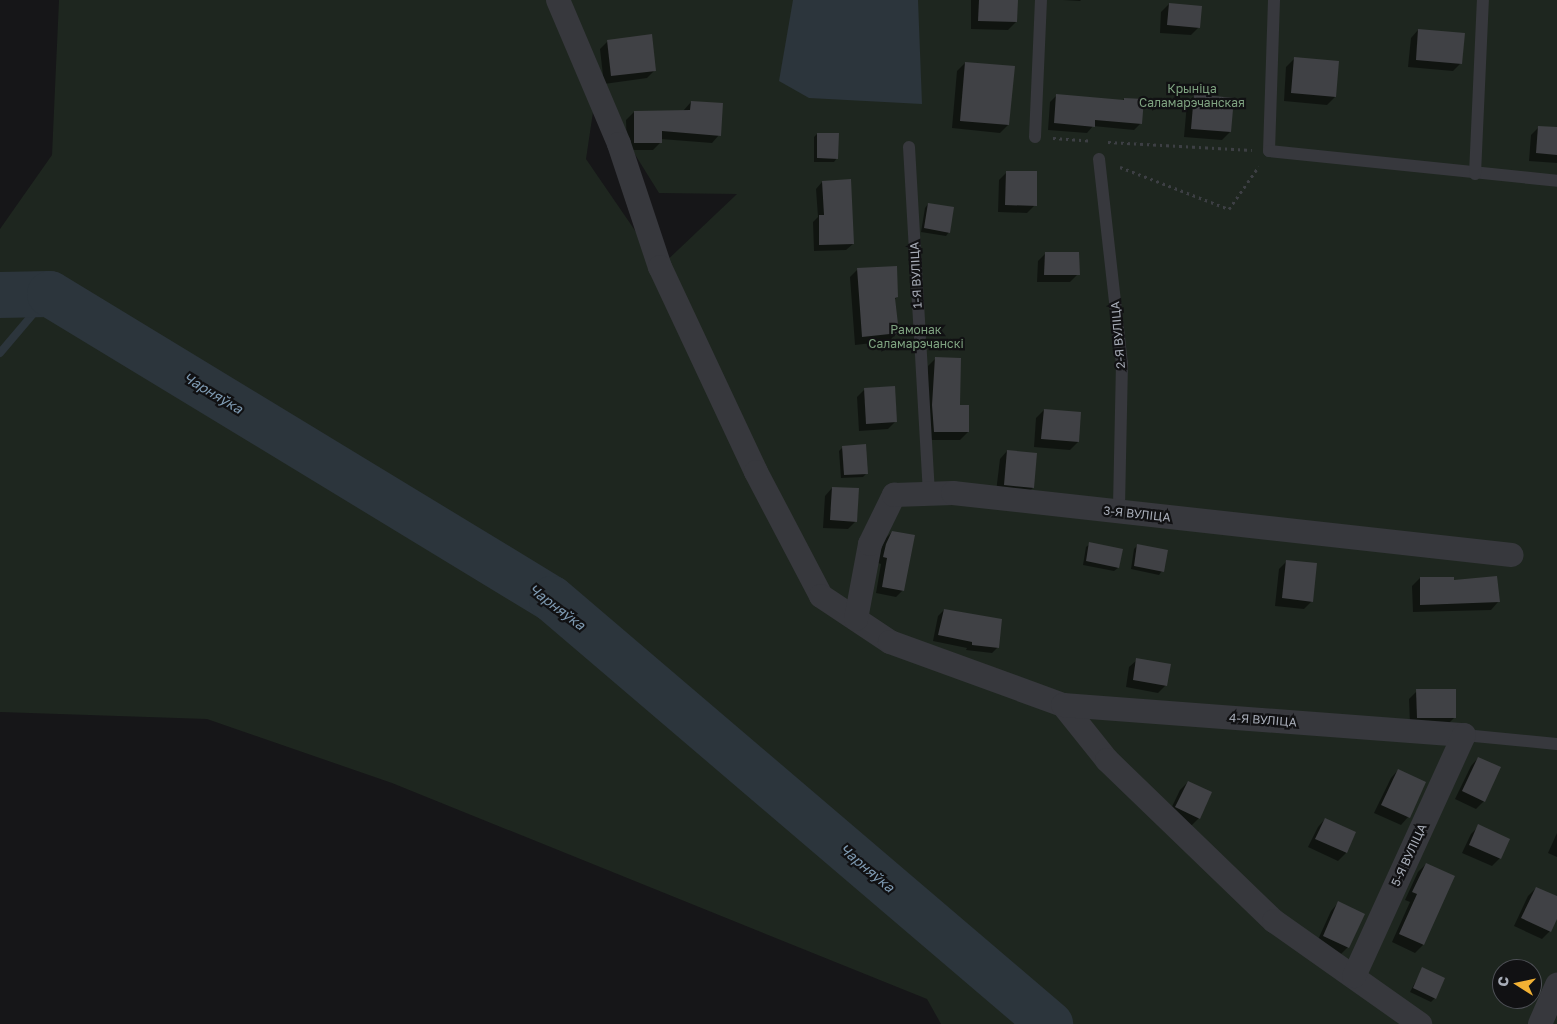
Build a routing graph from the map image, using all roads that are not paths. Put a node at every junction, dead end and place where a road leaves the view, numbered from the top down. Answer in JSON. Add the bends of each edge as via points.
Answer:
{"nodes":[{"id":1,"x":558,"y":0,"type":"edge"},
{"id":2,"x":1041,"y":0,"type":"edge"},
{"id":3,"x":1274,"y":0,"type":"edge"},
{"id":4,"x":1483,"y":0,"type":"edge"},
{"id":5,"x":1035,"y":137,"type":"road end"},
{"id":6,"x":909,"y":147,"type":"dead end"},
{"id":7,"x":1099,"y":159,"type":"road end"},
{"id":8,"x":1475,"y":174,"type":"junction"},
{"id":9,"x":1557,"y":181,"type":"edge"},
{"id":10,"x":929,"y":494,"type":"junction"},
{"id":11,"x":1119,"y":512,"type":"junction"},
{"id":12,"x":1512,"y":555,"type":"dead end"},
{"id":13,"x":856,"y":619,"type":"junction"},
{"id":14,"x":1063,"y":705,"type":"junction"},
{"id":15,"x":1464,"y":735,"type":"junction"},
{"id":16,"x":1557,"y":744,"type":"edge"},
{"id":17,"x":1354,"y":976,"type":"junction"},
{"id":18,"x":1557,"y":985,"type":"edge"},
{"id":19,"x":1420,"y":1024,"type":"edge"},
{"id":20,"x":1540,"y":1024,"type":"edge"}],
"edges":[{"from":1,"to":13,"type":"street","name":"4-Я ВУЛІЦА","via":[[619,144],[660,267],[756,472],[821,596]]},
{"from":2,"to":5,"type":"lane"},
{"from":3,"to":8,"type":"lane","via":[[1269,151]]},
{"from":4,"to":8,"type":"lane"},
{"from":6,"to":10,"type":"lane","name":"1-Я ВУЛІЦА"},
{"from":7,"to":11,"type":"lane","name":"2-Я ВУЛІЦА","via":[[1122,364]]},
{"from":8,"to":9,"type":"lane"},
{"from":10,"to":11,"type":"street","name":"3-Я ВУЛІЦА","via":[[953,493]]},
{"from":10,"to":13,"type":"street","name":"3-Я ВУЛІЦА","via":[[894,494],[870,544]]},
{"from":11,"to":12,"type":"street","name":"3-Я ВУЛІЦА"},
{"from":13,"to":14,"type":"street","name":"4-Я ВУЛІЦА","via":[[890,642]]},
{"from":14,"to":15,"type":"street","name":"4-Я ВУЛІЦА"},
{"from":14,"to":17,"type":"street","via":[[1107,760],[1274,921]]},
{"from":15,"to":16,"type":"lane"},
{"from":15,"to":17,"type":"street","name":"5-Я ВУЛІЦА"},
{"from":17,"to":19,"type":"street"},
{"from":18,"to":20,"type":"street"}]}
